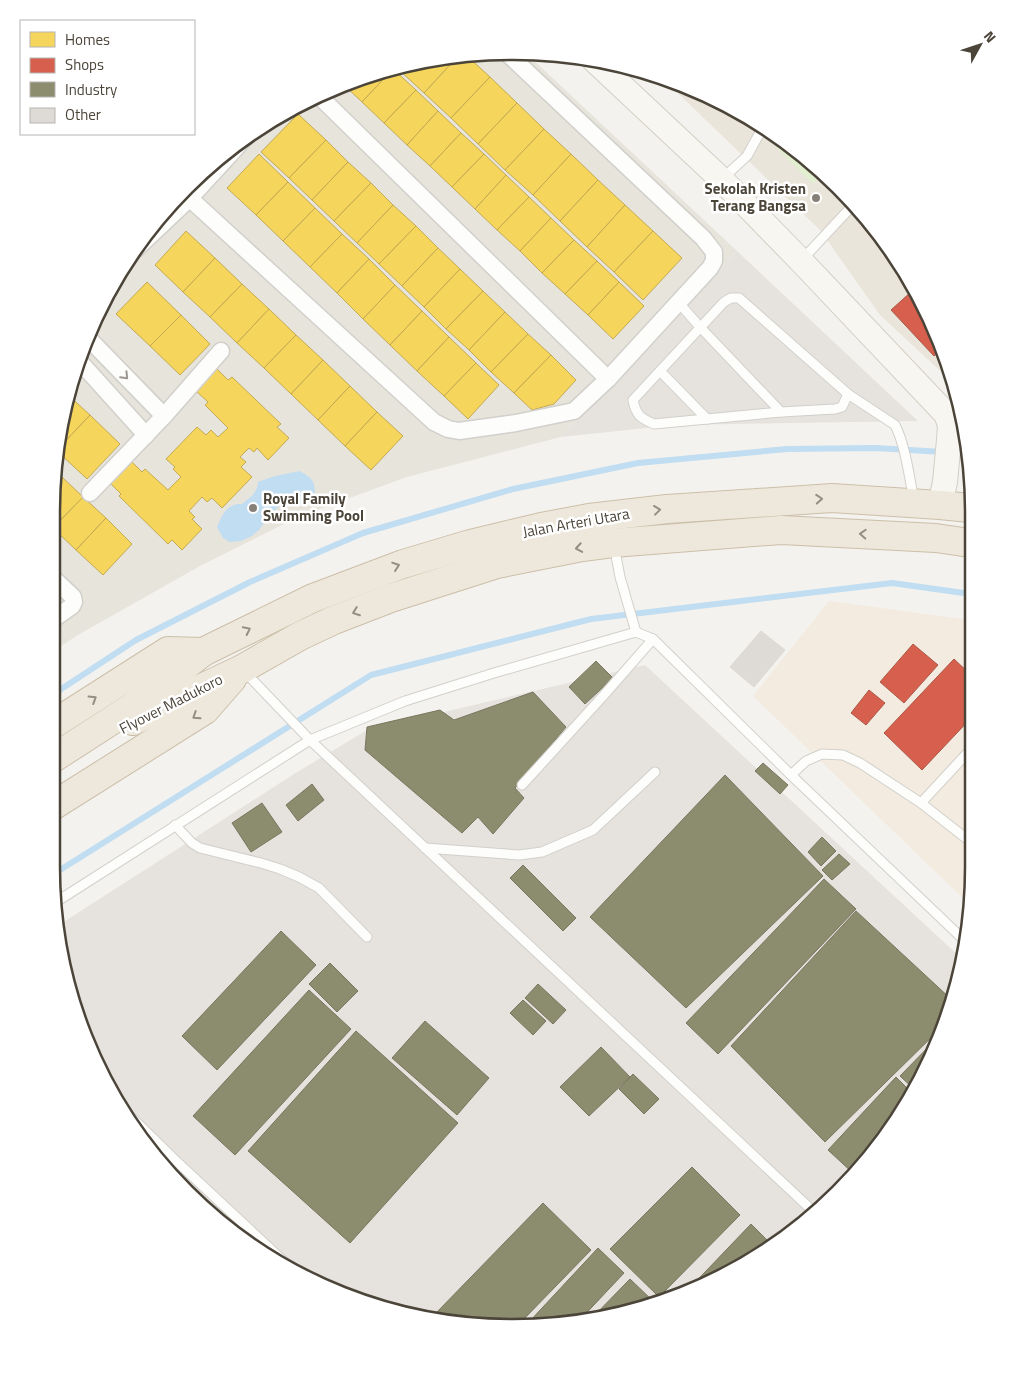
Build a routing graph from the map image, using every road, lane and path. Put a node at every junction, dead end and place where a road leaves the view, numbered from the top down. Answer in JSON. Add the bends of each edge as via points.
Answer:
{"nodes":[{"id":1,"x":515,"y":60,"type":"edge"},
{"id":2,"x":604,"y":70,"type":"edge"},
{"id":3,"x":324,"y":101,"type":"edge"},
{"id":4,"x":760,"y":133,"type":"edge"},
{"id":5,"x":722,"y":180,"type":"junction"},
{"id":6,"x":188,"y":198,"type":"edge"},
{"id":7,"x":848,"y":209,"type":"edge"},
{"id":8,"x":801,"y":261,"type":"junction"},
{"id":9,"x":678,"y":303,"type":"junction"},
{"id":10,"x":700,"y":327,"type":"junction"},
{"id":11,"x":92,"y":343,"type":"edge"},
{"id":12,"x":222,"y":351,"type":"dead end"},
{"id":13,"x":84,"y":367,"type":"edge"},
{"id":14,"x":660,"y":371,"type":"junction"},
{"id":15,"x":608,"y":379,"type":"junction"},
{"id":16,"x":848,"y":394,"type":"junction"},
{"id":17,"x":781,"y":412,"type":"junction"},
{"id":18,"x":164,"y":416,"type":"junction"},
{"id":19,"x":707,"y":419,"type":"junction"},
{"id":20,"x":146,"y":435,"type":"junction"},
{"id":21,"x":90,"y":493,"type":"dead end"},
{"id":22,"x":927,"y":504,"type":"junction"},
{"id":23,"x":965,"y":508,"type":"edge"},
{"id":24,"x":613,"y":542,"type":"junction"},
{"id":25,"x":965,"y":542,"type":"edge"},
{"id":26,"x":60,"y":585,"type":"edge"},
{"id":27,"x":60,"y":614,"type":"edge"},
{"id":28,"x":636,"y":632,"type":"junction"},
{"id":29,"x":653,"y":639,"type":"junction"},
{"id":30,"x":203,"y":652,"type":"junction"},
{"id":31,"x":251,"y":678,"type":"junction"},
{"id":32,"x":60,"y":720,"type":"edge"},
{"id":33,"x":310,"y":740,"type":"junction"},
{"id":34,"x":60,"y":754,"type":"edge"},
{"id":35,"x":965,"y":756,"type":"edge"},
{"id":36,"x":60,"y":769,"type":"edge"},
{"id":37,"x":655,"y":772,"type":"dead end"},
{"id":38,"x":791,"y":775,"type":"junction"},
{"id":39,"x":522,"y":785,"type":"dead end"},
{"id":40,"x":60,"y":801,"type":"edge"},
{"id":41,"x":922,"y":803,"type":"junction"},
{"id":42,"x":176,"y":825,"type":"junction"},
{"id":43,"x":965,"y":837,"type":"edge"},
{"id":44,"x":425,"y":848,"type":"junction"},
{"id":45,"x":61,"y":899,"type":"edge"},
{"id":46,"x":959,"y":936,"type":"edge"},
{"id":47,"x":367,"y":937,"type":"dead end"},
{"id":48,"x":145,"y":1130,"type":"edge"},
{"id":49,"x":174,"y":1158,"type":"junction"},
{"id":50,"x":171,"y":1163,"type":"edge"},
{"id":51,"x":810,"y":1208,"type":"edge"},
{"id":52,"x":270,"y":1248,"type":"edge"}],
"edges":[{"from":1,"to":9,"type":"street","via":[[714,252],[710,268]]},
{"from":2,"to":5,"type":"street"},
{"from":3,"to":15,"type":"street"},
{"from":4,"to":5,"type":"lane","via":[[747,156]]},
{"from":5,"to":8,"type":"street"},
{"from":6,"to":15,"type":"street","via":[[441,426],[459,431],[574,410]]},
{"from":7,"to":8,"type":"lane"},
{"from":8,"to":22,"type":"street","via":[[949,414],[950,440],[945,479]]},
{"from":9,"to":10,"type":"lane"},
{"from":9,"to":15,"type":"street"},
{"from":10,"to":14,"type":"lane"},
{"from":10,"to":16,"type":"lane","via":[[724,302],[739,298]]},
{"from":10,"to":17,"type":"lane"},
{"from":11,"to":18,"type":"street","one_way":true},
{"from":12,"to":18,"type":"street"},
{"from":13,"to":20,"type":"street"},
{"from":14,"to":19,"type":"lane"},
{"from":14,"to":19,"type":"lane","via":[[633,400],[636,412],[654,424]]},
{"from":16,"to":17,"type":"lane","via":[[842,407],[835,409]]},
{"from":16,"to":22,"type":"lane","via":[[895,425],[907,462]]},
{"from":17,"to":19,"type":"lane"},
{"from":18,"to":20,"type":"street"},
{"from":20,"to":21,"type":"street"},
{"from":22,"to":23,"type":"highway","name":"Jalan Arteri Utara"},
{"from":30,"to":22,"type":"highway","name":"Jalan Arteri Utara","one_way":true,"via":[[313,598],[362,579],[460,547],[541,527],[666,509],[832,498]]},
{"from":25,"to":24,"type":"highway","name":"Jalan Arteri Utara","one_way":true,"via":[[781,530]]},
{"from":24,"to":28,"type":"lane"},
{"from":24,"to":31,"type":"highway","name":"Jalan Arteri Utara","one_way":true,"via":[[497,564],[391,598],[300,636]]},
{"from":26,"to":27,"type":"street","via":[[74,602]]},
{"from":28,"to":29,"type":"lane"},
{"from":28,"to":33,"type":"lane","via":[[405,701]]},
{"from":29,"to":38,"type":"lane"},
{"from":29,"to":39,"type":"lane"},
{"from":32,"to":30,"type":"highway","one_way":true,"via":[[168,651]]},
{"from":30,"to":34,"type":"highway","name":"Flyover Madukoro","via":[[131,708]]},
{"from":31,"to":33,"type":"lane"},
{"from":31,"to":36,"type":"highway","name":"Flyover Madukoro","via":[[138,718]]},
{"from":31,"to":40,"type":"highway","one_way":true},
{"from":33,"to":42,"type":"lane"},
{"from":33,"to":44,"type":"lane"},
{"from":35,"to":41,"type":"lane"},
{"from":37,"to":44,"type":"lane","via":[[593,830],[542,852],[519,855]]},
{"from":38,"to":41,"type":"lane","via":[[806,761],[822,754],[842,754]]},
{"from":38,"to":46,"type":"lane"},
{"from":41,"to":43,"type":"lane"},
{"from":42,"to":45,"type":"lane"},
{"from":42,"to":47,"type":"lane","via":[[200,848],[280,869],[318,888]]},
{"from":44,"to":51,"type":"lane"},
{"from":48,"to":49,"type":"lane"},
{"from":49,"to":50,"type":"lane"},
{"from":49,"to":52,"type":"lane"}]}
